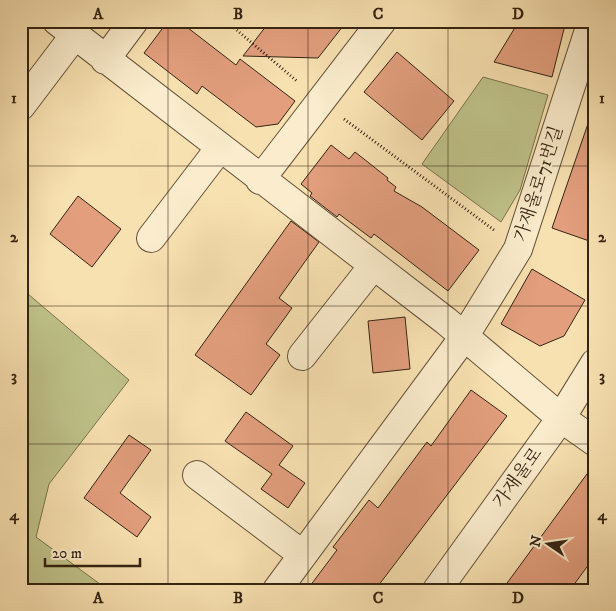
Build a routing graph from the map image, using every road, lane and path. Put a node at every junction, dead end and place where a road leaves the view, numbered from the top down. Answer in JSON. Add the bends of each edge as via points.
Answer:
{"nodes":[{"id":1,"x":134,"y":21,"type":"edge"},
{"id":2,"x":226,"y":21,"type":"edge"},
{"id":3,"x":382,"y":21,"type":"edge"},
{"id":4,"x":592,"y":21,"type":"edge"},
{"id":5,"x":65,"y":29,"type":"edge"},
{"id":6,"x":105,"y":60,"type":"junction"},
{"id":7,"x":320,"y":101,"type":"junction"},
{"id":8,"x":21,"y":106,"type":"edge"},
{"id":9,"x":219,"y":149,"type":"junction"},
{"id":10,"x":260,"y":180,"type":"junction"},
{"id":11,"x":151,"y":238,"type":"dead end"},
{"id":12,"x":518,"y":249,"type":"junction"},
{"id":13,"x":374,"y":266,"type":"junction"},
{"id":14,"x":464,"y":337,"type":"junction"},
{"id":15,"x":302,"y":356,"type":"dead end"},
{"id":16,"x":595,"y":363,"type":"edge"},
{"id":17,"x":561,"y":418,"type":"junction"},
{"id":18,"x":595,"y":442,"type":"edge"},
{"id":19,"x":197,"y":475,"type":"dead end"},
{"id":20,"x":303,"y":555,"type":"junction"},
{"id":21,"x":277,"y":590,"type":"edge"},
{"id":22,"x":437,"y":590,"type":"edge"}],
"edges":[{"from":1,"to":6,"type":"street"},
{"from":2,"to":7,"type":"path"},
{"from":3,"to":7,"type":"street"},
{"from":4,"to":12,"type":"street","name":"가재울로71번길"},
{"from":5,"to":6,"type":"street"},
{"from":5,"to":8,"type":"street"},
{"from":6,"to":9,"type":"street"},
{"from":7,"to":10,"type":"street"},
{"from":7,"to":12,"type":"path"},
{"from":9,"to":10,"type":"street"},
{"from":9,"to":11,"type":"street"},
{"from":10,"to":13,"type":"street"},
{"from":12,"to":14,"type":"street","name":"가재울로71번길"},
{"from":13,"to":14,"type":"street"},
{"from":13,"to":15,"type":"street"},
{"from":14,"to":17,"type":"street"},
{"from":14,"to":20,"type":"street","name":"가재울로71번길"},
{"from":16,"to":17,"type":"street","name":"가재울로"},
{"from":17,"to":18,"type":"street"},
{"from":17,"to":22,"type":"street","name":"가재울로"},
{"from":19,"to":20,"type":"street"},
{"from":20,"to":21,"type":"street","name":"가재울로71번길"}]}
